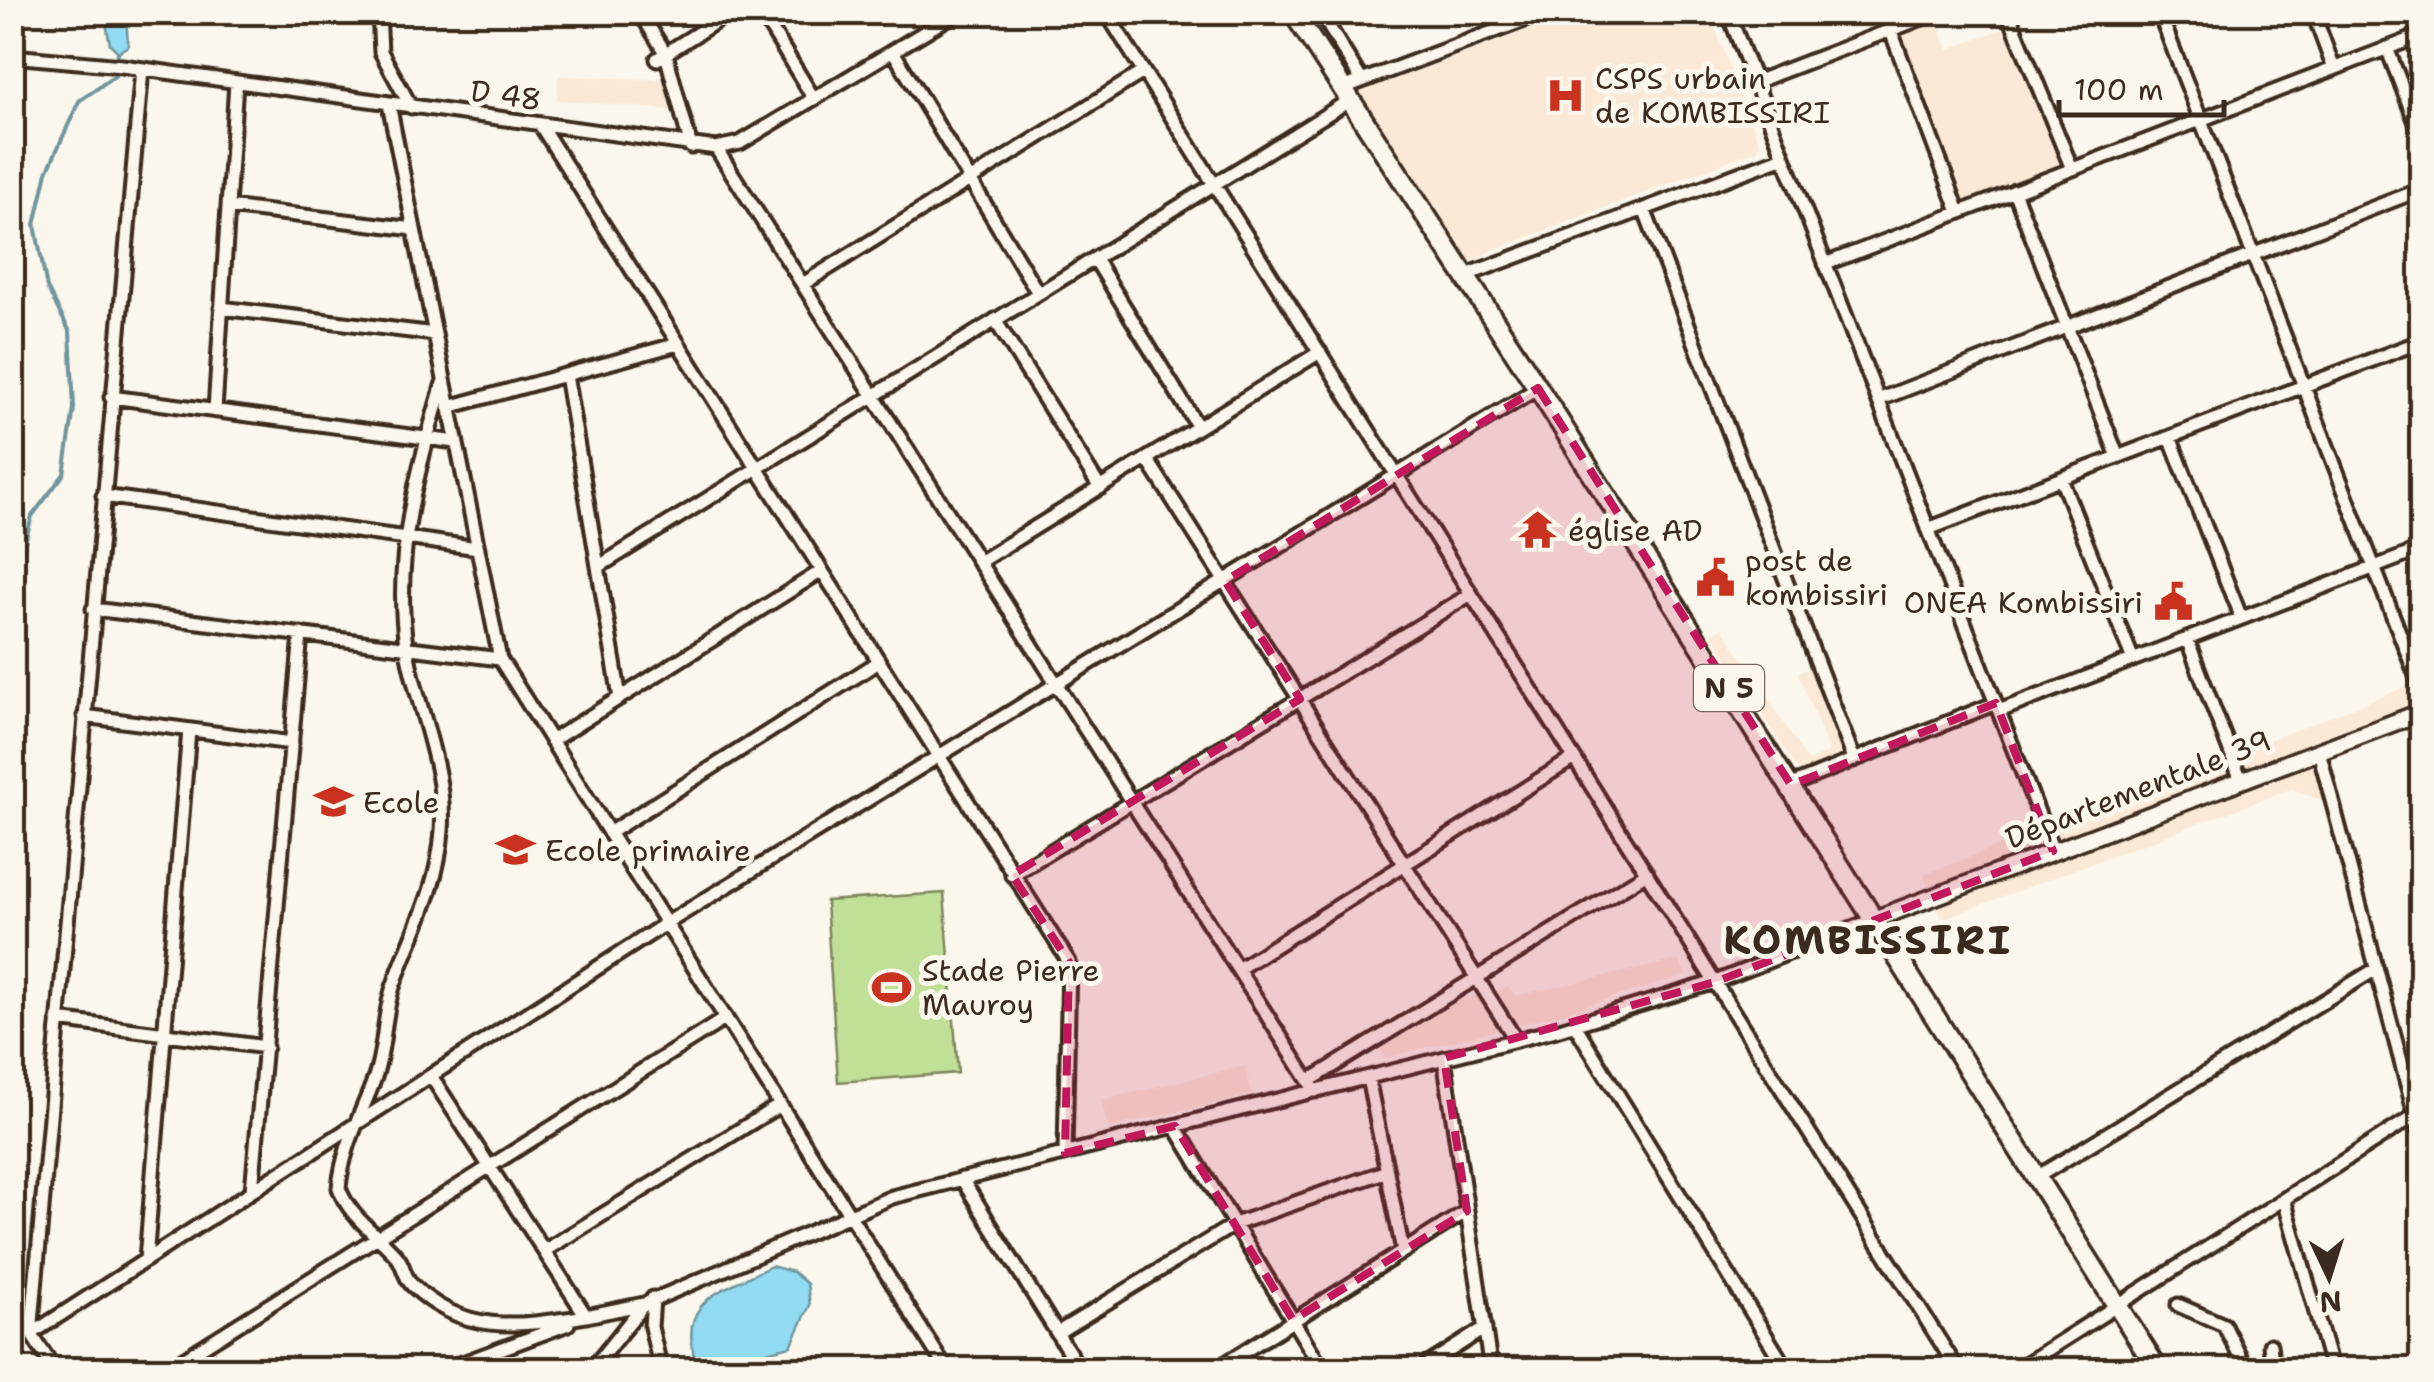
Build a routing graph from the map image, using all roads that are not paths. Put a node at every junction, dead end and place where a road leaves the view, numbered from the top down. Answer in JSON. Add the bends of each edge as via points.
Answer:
{"nodes":[{"id":1,"x":379,"y":12,"type":"edge"},
{"id":2,"x":640,"y":12,"type":"edge"},
{"id":3,"x":731,"y":12,"type":"edge"},
{"id":4,"x":760,"y":12,"type":"edge"},
{"id":5,"x":958,"y":12,"type":"edge"},
{"id":6,"x":1106,"y":12,"type":"edge"},
{"id":7,"x":1293,"y":12,"type":"edge"},
{"id":8,"x":1320,"y":12,"type":"edge"},
{"id":9,"x":1546,"y":12,"type":"edge"},
{"id":10,"x":1728,"y":12,"type":"edge"},
{"id":11,"x":1938,"y":12,"type":"edge"},
{"id":12,"x":2008,"y":12,"type":"edge"},
{"id":13,"x":2160,"y":12,"type":"edge"},
{"id":14,"x":2313,"y":12,"type":"edge"},
{"id":15,"x":1890,"y":30,"type":"junction"},
{"id":16,"x":2422,"y":35,"type":"edge"},
{"id":17,"x":2387,"y":48,"type":"junction"},
{"id":18,"x":894,"y":51,"type":"junction"},
{"id":19,"x":661,"y":56,"type":"junction"},
{"id":20,"x":16,"y":57,"type":"edge"},
{"id":21,"x":2334,"y":68,"type":"junction"},
{"id":22,"x":142,"y":69,"type":"junction"},
{"id":23,"x":1143,"y":72,"type":"junction"},
{"id":24,"x":1362,"y":81,"type":"junction"},
{"id":25,"x":236,"y":82,"type":"junction"},
{"id":26,"x":1755,"y":82,"type":"junction"},
{"id":27,"x":12,"y":86,"type":"edge"},
{"id":28,"x":1346,"y":94,"type":"junction"},
{"id":29,"x":814,"y":99,"type":"junction"},
{"id":30,"x":389,"y":104,"type":"junction"},
{"id":31,"x":411,"y":107,"type":"junction"},
{"id":32,"x":2201,"y":120,"type":"junction"},
{"id":33,"x":542,"y":126,"type":"junction"},
{"id":34,"x":2422,"y":138,"type":"edge"},
{"id":35,"x":692,"y":147,"type":"junction"},
{"id":36,"x":716,"y":148,"type":"junction"},
{"id":37,"x":1784,"y":157,"type":"junction"},
{"id":38,"x":2072,"y":169,"type":"junction"},
{"id":39,"x":970,"y":180,"type":"junction"},
{"id":40,"x":1214,"y":184,"type":"junction"},
{"id":41,"x":2422,"y":188,"type":"edge"},
{"id":42,"x":2014,"y":191,"type":"junction"},
{"id":43,"x":228,"y":207,"type":"junction"},
{"id":44,"x":1644,"y":209,"type":"junction"},
{"id":45,"x":1959,"y":212,"type":"junction"},
{"id":46,"x":414,"y":229,"type":"junction"},
{"id":47,"x":2253,"y":254,"type":"junction"},
{"id":48,"x":1094,"y":258,"type":"junction"},
{"id":49,"x":1825,"y":264,"type":"junction"},
{"id":50,"x":1464,"y":276,"type":"junction"},
{"id":51,"x":803,"y":284,"type":"junction"},
{"id":52,"x":1038,"y":294,"type":"junction"},
{"id":53,"x":222,"y":308,"type":"junction"},
{"id":54,"x":996,"y":320,"type":"junction"},
{"id":55,"x":2067,"y":326,"type":"junction"},
{"id":56,"x":435,"y":334,"type":"junction"},
{"id":57,"x":2422,"y":341,"type":"edge"},
{"id":58,"x":678,"y":344,"type":"junction"},
{"id":59,"x":1320,"y":352,"type":"junction"},
{"id":60,"x":566,"y":375,"type":"junction"},
{"id":61,"x":444,"y":380,"type":"junction"},
{"id":62,"x":2304,"y":386,"type":"junction"},
{"id":63,"x":1538,"y":388,"type":"junction"},
{"id":64,"x":874,"y":396,"type":"junction"},
{"id":65,"x":112,"y":397,"type":"junction"},
{"id":66,"x":1878,"y":400,"type":"junction"},
{"id":67,"x":450,"y":407,"type":"junction"},
{"id":68,"x":215,"y":410,"type":"junction"},
{"id":69,"x":1198,"y":427,"type":"junction"},
{"id":70,"x":2170,"y":437,"type":"junction"},
{"id":71,"x":427,"y":438,"type":"junction"},
{"id":72,"x":456,"y":442,"type":"junction"},
{"id":73,"x":2118,"y":457,"type":"junction"},
{"id":74,"x":1147,"y":458,"type":"junction"},
{"id":75,"x":756,"y":469,"type":"junction"},
{"id":76,"x":1396,"y":475,"type":"junction"},
{"id":77,"x":2061,"y":478,"type":"junction"},
{"id":78,"x":1100,"y":488,"type":"junction"},
{"id":79,"x":103,"y":496,"type":"junction"},
{"id":80,"x":1928,"y":529,"type":"junction"},
{"id":81,"x":404,"y":538,"type":"junction"},
{"id":82,"x":478,"y":548,"type":"junction"},
{"id":83,"x":2422,"y":548,"type":"edge"},
{"id":84,"x":979,"y":562,"type":"junction"},
{"id":85,"x":598,"y":567,"type":"junction"},
{"id":86,"x":2374,"y":567,"type":"junction"},
{"id":87,"x":820,"y":572,"type":"junction"},
{"id":88,"x":1224,"y":581,"type":"junction"},
{"id":89,"x":1471,"y":594,"type":"junction"},
{"id":90,"x":94,"y":609,"type":"junction"},
{"id":91,"x":2242,"y":618,"type":"junction"},
{"id":92,"x":301,"y":634,"type":"junction"},
{"id":93,"x":2188,"y":639,"type":"junction"},
{"id":94,"x":407,"y":648,"type":"junction"},
{"id":95,"x":500,"y":660,"type":"junction"},
{"id":96,"x":2133,"y":660,"type":"junction"},
{"id":97,"x":877,"y":662,"type":"junction"},
{"id":98,"x":1057,"y":684,"type":"junction"},
{"id":99,"x":2422,"y":691,"type":"edge"},
{"id":100,"x":620,"y":698,"type":"junction"},
{"id":101,"x":1300,"y":699,"type":"junction"},
{"id":102,"x":1997,"y":707,"type":"junction"},
{"id":103,"x":2422,"y":712,"type":"edge"},
{"id":104,"x":84,"y":716,"type":"junction"},
{"id":105,"x":189,"y":730,"type":"junction"},
{"id":106,"x":551,"y":741,"type":"junction"},
{"id":107,"x":292,"y":743,"type":"junction"},
{"id":108,"x":2319,"y":750,"type":"junction"},
{"id":109,"x":936,"y":758,"type":"junction"},
{"id":110,"x":1574,"y":758,"type":"junction"},
{"id":111,"x":1854,"y":760,"type":"junction"},
{"id":112,"x":2241,"y":780,"type":"junction"},
{"id":113,"x":1791,"y":785,"type":"junction"},
{"id":114,"x":1132,"y":802,"type":"junction"},
{"id":115,"x":609,"y":832,"type":"junction"},
{"id":116,"x":2053,"y":851,"type":"junction"},
{"id":117,"x":1405,"y":864,"type":"junction"},
{"id":118,"x":1647,"y":873,"type":"junction"},
{"id":119,"x":1012,"y":875,"type":"junction"},
{"id":120,"x":1875,"y":919,"type":"junction"},
{"id":121,"x":667,"y":924,"type":"junction"},
{"id":122,"x":1238,"y":969,"type":"junction"},
{"id":123,"x":2376,"y":969,"type":"junction"},
{"id":124,"x":1477,"y":978,"type":"junction"},
{"id":125,"x":1715,"y":982,"type":"junction"},
{"id":126,"x":726,"y":1018,"type":"junction"},
{"id":127,"x":58,"y":1020,"type":"junction"},
{"id":128,"x":1575,"y":1024,"type":"junction"},
{"id":129,"x":165,"y":1034,"type":"junction"},
{"id":130,"x":1516,"y":1040,"type":"junction"},
{"id":131,"x":266,"y":1047,"type":"junction"},
{"id":132,"x":1444,"y":1058,"type":"junction"},
{"id":133,"x":431,"y":1076,"type":"junction"},
{"id":134,"x":1368,"y":1078,"type":"junction"},
{"id":135,"x":1312,"y":1086,"type":"junction"},
{"id":136,"x":780,"y":1105,"type":"junction"},
{"id":137,"x":2418,"y":1113,"type":"edge"},
{"id":138,"x":358,"y":1124,"type":"junction"},
{"id":139,"x":1175,"y":1126,"type":"junction"},
{"id":140,"x":2422,"y":1141,"type":"edge"},
{"id":141,"x":1065,"y":1153,"type":"junction"},
{"id":142,"x":490,"y":1166,"type":"junction"},
{"id":143,"x":1387,"y":1171,"type":"junction"},
{"id":144,"x":2037,"y":1177,"type":"junction"},
{"id":145,"x":962,"y":1179,"type":"junction"},
{"id":146,"x":252,"y":1192,"type":"junction"},
{"id":147,"x":2284,"y":1199,"type":"junction"},
{"id":148,"x":1467,"y":1211,"type":"junction"},
{"id":149,"x":849,"y":1215,"type":"junction"},
{"id":150,"x":1235,"y":1224,"type":"junction"},
{"id":151,"x":373,"y":1237,"type":"junction"},
{"id":152,"x":544,"y":1251,"type":"junction"},
{"id":153,"x":1403,"y":1251,"type":"junction"},
{"id":154,"x":146,"y":1260,"type":"junction"},
{"id":155,"x":649,"y":1301,"type":"junction"},
{"id":156,"x":2178,"y":1305,"type":"dead end"},
{"id":157,"x":12,"y":1306,"type":"edge"},
{"id":158,"x":2118,"y":1306,"type":"junction"},
{"id":159,"x":586,"y":1316,"type":"junction"},
{"id":160,"x":1293,"y":1320,"type":"junction"},
{"id":161,"x":1485,"y":1328,"type":"junction"},
{"id":162,"x":1057,"y":1332,"type":"junction"},
{"id":163,"x":31,"y":1334,"type":"junction"},
{"id":164,"x":2270,"y":1345,"type":"dead end"},
{"id":165,"x":55,"y":1370,"type":"edge"},
{"id":166,"x":166,"y":1370,"type":"edge"},
{"id":167,"x":444,"y":1370,"type":"edge"},
{"id":168,"x":591,"y":1370,"type":"edge"},
{"id":169,"x":661,"y":1370,"type":"edge"},
{"id":170,"x":947,"y":1370,"type":"edge"},
{"id":171,"x":1080,"y":1370,"type":"edge"},
{"id":172,"x":1214,"y":1370,"type":"edge"},
{"id":173,"x":1323,"y":1370,"type":"edge"},
{"id":174,"x":1419,"y":1370,"type":"edge"},
{"id":175,"x":1491,"y":1370,"type":"edge"},
{"id":176,"x":1787,"y":1370,"type":"edge"},
{"id":177,"x":1958,"y":1370,"type":"edge"},
{"id":178,"x":2016,"y":1370,"type":"edge"},
{"id":179,"x":2158,"y":1370,"type":"edge"},
{"id":180,"x":2247,"y":1370,"type":"edge"},
{"id":181,"x":2273,"y":1370,"type":"edge"},
{"id":182,"x":2332,"y":1370,"type":"edge"}],
"edges":[{"from":1,"to":31,"type":"street","via":[[381,52]]},
{"from":2,"to":19,"type":"street"},
{"from":3,"to":19,"type":"street"},
{"from":4,"to":29,"type":"street"},
{"from":5,"to":18,"type":"street","name":"D 48"},
{"from":6,"to":23,"type":"street"},
{"from":7,"to":28,"type":"highway","number":"N 5"},
{"from":8,"to":24,"type":"street"},
{"from":9,"to":24,"type":"street"},
{"from":10,"to":26,"type":"street"},
{"from":11,"to":15,"type":"street"},
{"from":12,"to":38,"type":"street"},
{"from":13,"to":32,"type":"street"},
{"from":14,"to":21,"type":"street"},
{"from":15,"to":26,"type":"street"},
{"from":15,"to":45,"type":"street"},
{"from":16,"to":17,"type":"street"},
{"from":17,"to":21,"type":"street"},
{"from":17,"to":34,"type":"street"},
{"from":18,"to":29,"type":"street","name":"D 48"},
{"from":18,"to":39,"type":"street"},
{"from":19,"to":35,"type":"street"},
{"from":20,"to":22,"type":"street","name":"D 48"},
{"from":20,"to":27,"type":"street"},
{"from":21,"to":32,"type":"street"},
{"from":22,"to":25,"type":"street","name":"D 48"},
{"from":22,"to":65,"type":"street"},
{"from":23,"to":39,"type":"street"},
{"from":23,"to":40,"type":"street"},
{"from":24,"to":28,"type":"street"},
{"from":25,"to":30,"type":"street","name":"D 48"},
{"from":25,"to":43,"type":"street"},
{"from":26,"to":37,"type":"street"},
{"from":28,"to":40,"type":"street"},
{"from":28,"to":50,"type":"highway","number":"N 5"},
{"from":29,"to":36,"type":"street","name":"D 48","via":[[740,143]]},
{"from":30,"to":31,"type":"street","name":"D 48"},
{"from":30,"to":46,"type":"street"},
{"from":31,"to":33,"type":"street","name":"D 48"},
{"from":32,"to":38,"type":"street"},
{"from":32,"to":47,"type":"street"},
{"from":33,"to":35,"type":"street","name":"D 48"},
{"from":33,"to":58,"type":"street"},
{"from":35,"to":36,"type":"street","name":"D 48"},
{"from":36,"to":51,"type":"street"},
{"from":37,"to":44,"type":"street"},
{"from":37,"to":49,"type":"street"},
{"from":38,"to":42,"type":"street"},
{"from":39,"to":51,"type":"street"},
{"from":39,"to":52,"type":"street"},
{"from":40,"to":48,"type":"street"},
{"from":40,"to":59,"type":"street"},
{"from":41,"to":47,"type":"street"},
{"from":42,"to":45,"type":"street"},
{"from":42,"to":55,"type":"street"},
{"from":43,"to":46,"type":"street"},
{"from":43,"to":53,"type":"street"},
{"from":44,"to":50,"type":"street"},
{"from":44,"to":111,"type":"street"},
{"from":45,"to":49,"type":"street"},
{"from":46,"to":56,"type":"street"},
{"from":47,"to":55,"type":"street"},
{"from":47,"to":62,"type":"street"},
{"from":48,"to":52,"type":"street"},
{"from":48,"to":69,"type":"street"},
{"from":49,"to":66,"type":"street"},
{"from":50,"to":63,"type":"highway","number":"N 5"},
{"from":51,"to":64,"type":"street"},
{"from":52,"to":54,"type":"street"},
{"from":53,"to":56,"type":"street"},
{"from":53,"to":68,"type":"street"},
{"from":54,"to":64,"type":"street"},
{"from":54,"to":78,"type":"street"},
{"from":55,"to":66,"type":"street"},
{"from":55,"to":73,"type":"street"},
{"from":56,"to":61,"type":"street"},
{"from":57,"to":62,"type":"street"},
{"from":58,"to":60,"type":"street"},
{"from":58,"to":75,"type":"street"},
{"from":59,"to":69,"type":"street"},
{"from":59,"to":76,"type":"street"},
{"from":60,"to":67,"type":"street"},
{"from":60,"to":85,"type":"street"},
{"from":61,"to":67,"type":"street"},
{"from":61,"to":71,"type":"street"},
{"from":62,"to":70,"type":"street"},
{"from":62,"to":86,"type":"street"},
{"from":63,"to":76,"type":"street"},
{"from":63,"to":113,"type":"highway","number":"N 5"},
{"from":64,"to":75,"type":"street"},
{"from":64,"to":84,"type":"street"},
{"from":65,"to":68,"type":"street"},
{"from":65,"to":79,"type":"street"},
{"from":66,"to":80,"type":"street"},
{"from":67,"to":72,"type":"street"},
{"from":68,"to":71,"type":"street"},
{"from":69,"to":74,"type":"street"},
{"from":70,"to":73,"type":"street"},
{"from":70,"to":91,"type":"street"},
{"from":71,"to":72,"type":"street"},
{"from":71,"to":81,"type":"street"},
{"from":72,"to":82,"type":"street"},
{"from":73,"to":77,"type":"street"},
{"from":74,"to":78,"type":"street"},
{"from":74,"to":88,"type":"street"},
{"from":75,"to":85,"type":"street"},
{"from":75,"to":87,"type":"street"},
{"from":76,"to":88,"type":"street"},
{"from":76,"to":89,"type":"street"},
{"from":77,"to":80,"type":"street"},
{"from":77,"to":96,"type":"street"},
{"from":78,"to":84,"type":"street"},
{"from":79,"to":81,"type":"street"},
{"from":79,"to":90,"type":"street"},
{"from":80,"to":102,"type":"street"},
{"from":81,"to":82,"type":"street"},
{"from":81,"to":94,"type":"street"},
{"from":82,"to":95,"type":"street"},
{"from":83,"to":86,"type":"street"},
{"from":84,"to":98,"type":"street"},
{"from":85,"to":100,"type":"street"},
{"from":86,"to":91,"type":"street"},
{"from":86,"to":99,"type":"street"},
{"from":87,"to":97,"type":"street"},
{"from":87,"to":100,"type":"street"},
{"from":88,"to":98,"type":"street"},
{"from":88,"to":101,"type":"street"},
{"from":89,"to":101,"type":"street"},
{"from":89,"to":110,"type":"street"},
{"from":90,"to":92,"type":"street"},
{"from":90,"to":104,"type":"street"},
{"from":91,"to":93,"type":"street"},
{"from":92,"to":94,"type":"street"},
{"from":92,"to":107,"type":"street"},
{"from":93,"to":96,"type":"street"},
{"from":93,"to":112,"type":"street"},
{"from":94,"to":95,"type":"street"},
{"from":94,"to":138,"type":"street","via":[[438,780],[442,830],[426,913],[392,992]]},
{"from":95,"to":106,"type":"street"},
{"from":96,"to":102,"type":"street"},
{"from":97,"to":109,"type":"street"},
{"from":97,"to":115,"type":"street"},
{"from":98,"to":109,"type":"street"},
{"from":98,"to":114,"type":"street"},
{"from":100,"to":106,"type":"street"},
{"from":101,"to":114,"type":"street"},
{"from":101,"to":117,"type":"street"},
{"from":102,"to":111,"type":"street"},
{"from":102,"to":116,"type":"street"},
{"from":103,"to":108,"type":"main road","name":"Départementale 39"},
{"from":104,"to":105,"type":"street"},
{"from":104,"to":127,"type":"street"},
{"from":105,"to":107,"type":"street"},
{"from":105,"to":129,"type":"street"},
{"from":106,"to":115,"type":"street"},
{"from":107,"to":131,"type":"street"},
{"from":108,"to":112,"type":"main road","name":"Départementale 39"},
{"from":108,"to":123,"type":"street"},
{"from":109,"to":119,"type":"street"},
{"from":109,"to":121,"type":"street"},
{"from":110,"to":117,"type":"street"},
{"from":110,"to":118,"type":"street"},
{"from":111,"to":113,"type":"street"},
{"from":112,"to":116,"type":"main road","name":"Départementale 39"},
{"from":113,"to":120,"type":"highway","number":"N 5"},
{"from":114,"to":119,"type":"street"},
{"from":114,"to":122,"type":"street"},
{"from":115,"to":121,"type":"street"},
{"from":116,"to":120,"type":"main road","name":"Départementale 39"},
{"from":117,"to":122,"type":"street"},
{"from":117,"to":124,"type":"street"},
{"from":118,"to":124,"type":"street"},
{"from":118,"to":125,"type":"street"},
{"from":119,"to":141,"type":"street","via":[[1069,962]]},
{"from":120,"to":125,"type":"street"},
{"from":120,"to":144,"type":"highway","number":"N 5"},
{"from":121,"to":126,"type":"street"},
{"from":121,"to":133,"type":"street"},
{"from":122,"to":135,"type":"street"},
{"from":123,"to":137,"type":"street"},
{"from":123,"to":144,"type":"street"},
{"from":124,"to":130,"type":"street"},
{"from":124,"to":135,"type":"street"},
{"from":125,"to":128,"type":"street"},
{"from":125,"to":177,"type":"street"},
{"from":126,"to":136,"type":"street"},
{"from":126,"to":142,"type":"street"},
{"from":127,"to":129,"type":"street"},
{"from":127,"to":163,"type":"street"},
{"from":128,"to":130,"type":"street"},
{"from":128,"to":176,"type":"street"},
{"from":129,"to":131,"type":"street"},
{"from":129,"to":154,"type":"street"},
{"from":130,"to":132,"type":"street"},
{"from":131,"to":146,"type":"street"},
{"from":132,"to":134,"type":"street"},
{"from":132,"to":148,"type":"street"},
{"from":133,"to":138,"type":"street"},
{"from":133,"to":142,"type":"street"},
{"from":134,"to":135,"type":"street"},
{"from":134,"to":143,"type":"street"},
{"from":135,"to":139,"type":"street"},
{"from":136,"to":149,"type":"street"},
{"from":136,"to":152,"type":"street"},
{"from":137,"to":140,"type":"street"},
{"from":137,"to":147,"type":"street"},
{"from":138,"to":146,"type":"street"},
{"from":138,"to":151,"type":"street","via":[[339,1188]]},
{"from":139,"to":141,"type":"street"},
{"from":139,"to":150,"type":"street"},
{"from":141,"to":145,"type":"street"},
{"from":142,"to":151,"type":"street"},
{"from":142,"to":152,"type":"street"},
{"from":143,"to":150,"type":"street"},
{"from":143,"to":153,"type":"street"},
{"from":144,"to":158,"type":"highway","number":"N 5"},
{"from":145,"to":149,"type":"street"},
{"from":145,"to":162,"type":"street"},
{"from":146,"to":154,"type":"street"},
{"from":147,"to":158,"type":"street"},
{"from":147,"to":182,"type":"street"},
{"from":148,"to":153,"type":"street"},
{"from":148,"to":161,"type":"street"},
{"from":149,"to":155,"type":"street"},
{"from":149,"to":170,"type":"street"},
{"from":150,"to":160,"type":"street"},
{"from":150,"to":162,"type":"street"},
{"from":151,"to":159,"type":"street","via":[[399,1259],[408,1281],[463,1320],[523,1326]]},
{"from":151,"to":166,"type":"street"},
{"from":152,"to":159,"type":"street"},
{"from":153,"to":160,"type":"street"},
{"from":154,"to":163,"type":"street"},
{"from":155,"to":159,"type":"street"},
{"from":155,"to":168,"type":"street"},
{"from":155,"to":169,"type":"street"},
{"from":156,"to":180,"type":"street","via":[[2224,1325]]},
{"from":157,"to":163,"type":"street"},
{"from":158,"to":178,"type":"street"},
{"from":158,"to":179,"type":"highway","number":"N 5"},
{"from":159,"to":167,"type":"street"},
{"from":160,"to":172,"type":"street"},
{"from":160,"to":173,"type":"street"},
{"from":161,"to":174,"type":"street"},
{"from":161,"to":175,"type":"street"},
{"from":162,"to":171,"type":"street"},
{"from":163,"to":165,"type":"street"},
{"from":164,"to":181,"type":"street"}]}
